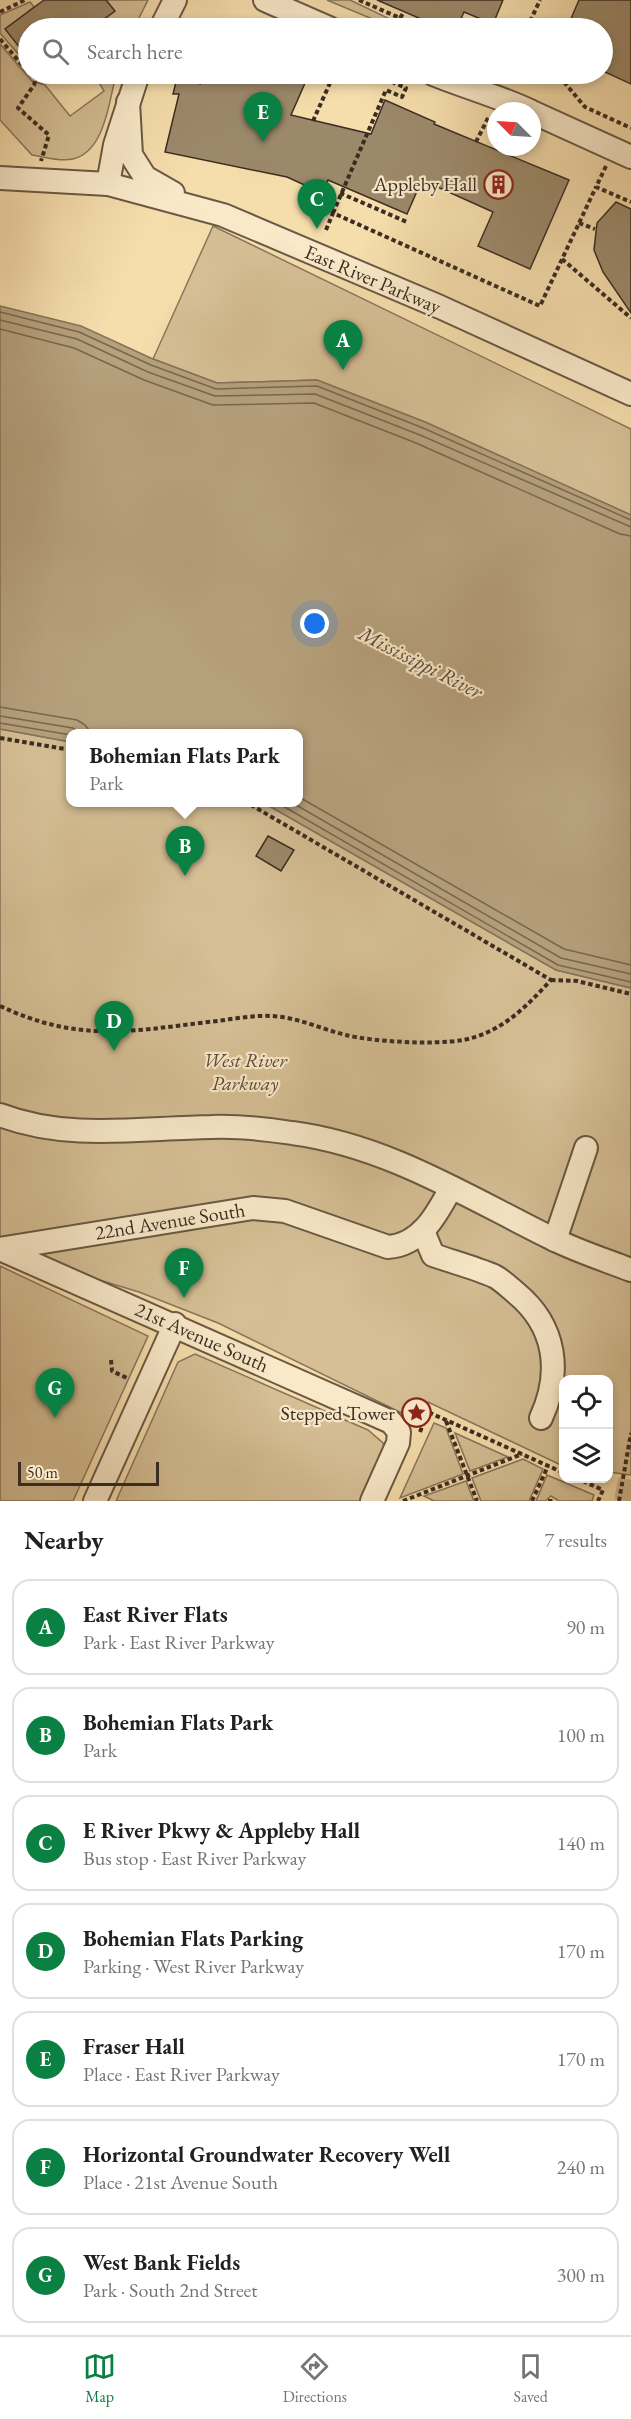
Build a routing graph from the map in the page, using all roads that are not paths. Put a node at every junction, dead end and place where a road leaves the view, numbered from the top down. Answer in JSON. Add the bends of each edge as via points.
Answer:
{"nodes":[{"id":1,"x":175,"y":0,"type":"edge"},
{"id":2,"x":265,"y":0,"type":"edge"},
{"id":3,"x":166,"y":18,"type":"edge"},
{"id":4,"x":306,"y":18,"type":"edge"},
{"id":5,"x":134,"y":84,"type":"edge"},
{"id":6,"x":457,"y":84,"type":"edge"},
{"id":7,"x":128,"y":102,"type":"junction"},
{"id":8,"x":511,"y":102,"type":"edge"},
{"id":9,"x":541,"y":116,"type":"edge"},
{"id":10,"x":631,"y":157,"type":"edge"},
{"id":11,"x":0,"y":178,"type":"edge"},
{"id":12,"x":108,"y":184,"type":"junction"},
{"id":13,"x":198,"y":207,"type":"junction"},
{"id":14,"x":631,"y":394,"type":"edge"},
{"id":15,"x":0,"y":1115,"type":"edge"},
{"id":16,"x":586,"y":1148,"type":"dead end"},
{"id":17,"x":451,"y":1188,"type":"junction"},
{"id":18,"x":423,"y":1231,"type":"junction"},
{"id":19,"x":555,"y":1240,"type":"junction"},
{"id":20,"x":0,"y":1249,"type":"edge"},
{"id":21,"x":631,"y":1270,"type":"edge"},
{"id":22,"x":175,"y":1324,"type":"junction"},
{"id":23,"x":541,"y":1418,"type":"dead end"},
{"id":24,"x":95,"y":1501,"type":"edge"},
{"id":25,"x":372,"y":1501,"type":"edge"}],
"edges":[{"from":1,"to":3,"type":"street"},
{"from":2,"to":4,"type":"street"},
{"from":5,"to":7,"type":"street"},
{"from":6,"to":8,"type":"street"},
{"from":7,"to":12,"type":"street"},
{"from":7,"to":13,"type":"street","via":[[131,155],[145,177]]},
{"from":9,"to":10,"type":"street"},
{"from":11,"to":12,"type":"street","name":"East River Parkway"},
{"from":12,"to":13,"type":"street","name":"East River Parkway"},
{"from":13,"to":14,"type":"street","name":"East River Parkway","via":[[380,280]]},
{"from":15,"to":17,"type":"street","via":[[54,1128],[88,1131],[212,1127],[294,1133],[363,1149],[426,1173]]},
{"from":16,"to":19,"type":"street"},
{"from":17,"to":18,"type":"street","name":"22nd Avenue South","via":[[439,1212]]},
{"from":17,"to":19,"type":"street"},
{"from":18,"to":20,"type":"street","name":"22nd Avenue South","via":[[399,1246],[388,1247],[285,1211],[253,1208]]},
{"from":18,"to":23,"type":"street","via":[[433,1255],[496,1277],[530,1304],[549,1335],[555,1376]]},
{"from":19,"to":21,"type":"street"},
{"from":20,"to":22,"type":"street","name":"21st Avenue South"},
{"from":22,"to":24,"type":"street"},
{"from":22,"to":25,"type":"street","name":"21st Avenue South","via":[[409,1432],[398,1443]]}]}
